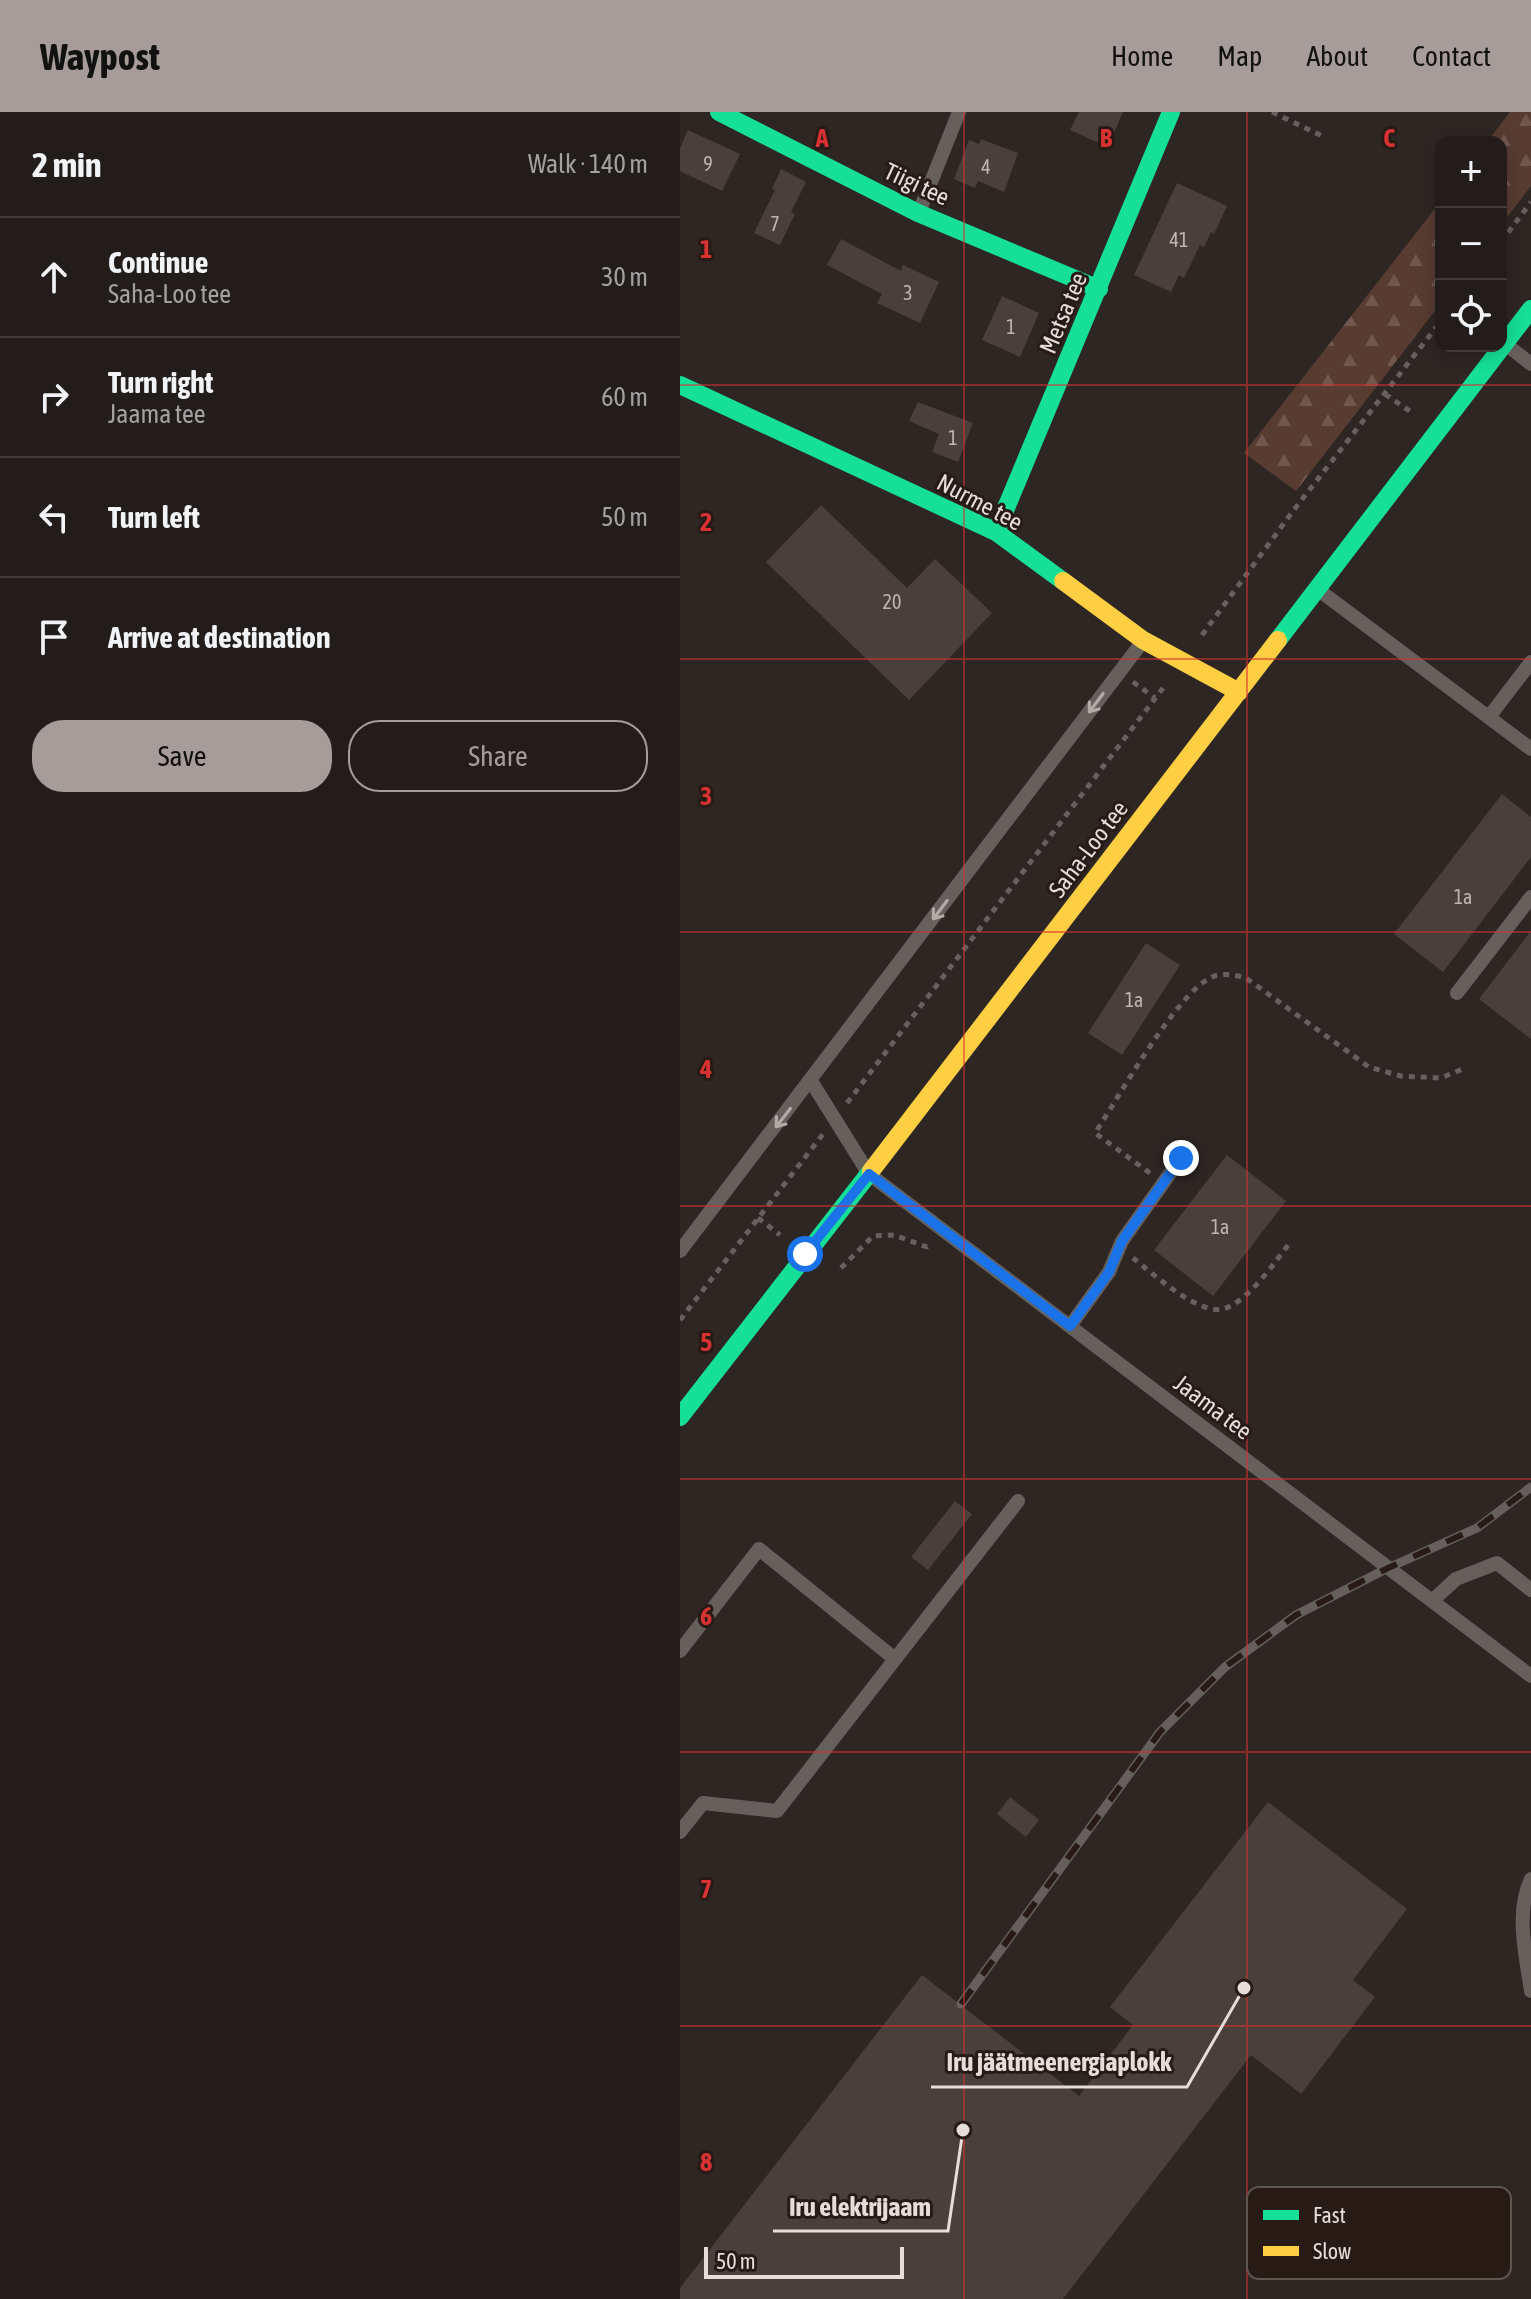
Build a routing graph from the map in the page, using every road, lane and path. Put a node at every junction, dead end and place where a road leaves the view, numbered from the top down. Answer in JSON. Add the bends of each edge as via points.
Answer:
{"nodes":[{"id":1,"x":719,"y":112,"type":"edge"},
{"id":2,"x":959,"y":112,"type":"edge"},
{"id":3,"x":1171,"y":112,"type":"edge"},
{"id":4,"x":1272,"y":112,"type":"edge"},
{"id":5,"x":1296,"y":112,"type":"edge"},
{"id":6,"x":1292,"y":121,"type":"junction"},
{"id":7,"x":1322,"y":136,"type":"dead end"},
{"id":8,"x":1531,"y":202,"type":"edge"},
{"id":9,"x":918,"y":213,"type":"junction"},
{"id":10,"x":1507,"y":234,"type":"edge"},
{"id":11,"x":1099,"y":289,"type":"junction"},
{"id":12,"x":1531,"y":309,"type":"edge"},
{"id":13,"x":1435,"y":329,"type":"edge"},
{"id":14,"x":1507,"y":340,"type":"edge"},
{"id":15,"x":1507,"y":346,"type":"edge"},
{"id":16,"x":1498,"y":352,"type":"edge"},
{"id":17,"x":1531,"y":364,"type":"edge"},
{"id":18,"x":680,"y":385,"type":"edge"},
{"id":19,"x":996,"y":532,"type":"junction"},
{"id":20,"x":1318,"y":590,"type":"junction"},
{"id":21,"x":1143,"y":640,"type":"junction"},
{"id":22,"x":1184,"y":660,"type":"junction"},
{"id":23,"x":1531,"y":662,"type":"edge"},
{"id":24,"x":1239,"y":692,"type":"junction"},
{"id":25,"x":1489,"y":717,"type":"junction"},
{"id":26,"x":1531,"y":749,"type":"edge"},
{"id":27,"x":1531,"y":897,"type":"edge"},
{"id":28,"x":1457,"y":993,"type":"dead end"},
{"id":29,"x":1465,"y":1068,"type":"dead end"},
{"id":30,"x":811,"y":1081,"type":"junction"},
{"id":31,"x":834,"y":1120,"type":"junction"},
{"id":32,"x":1181,"y":1158,"type":"dead end"},
{"id":33,"x":869,"y":1174,"type":"junction"},
{"id":34,"x":1164,"y":1183,"type":"junction"},
{"id":35,"x":1289,"y":1244,"type":"dead end"},
{"id":36,"x":1120,"y":1248,"type":"junction"},
{"id":37,"x":680,"y":1251,"type":"edge"},
{"id":38,"x":680,"y":1320,"type":"edge"},
{"id":39,"x":1070,"y":1326,"type":"junction"},
{"id":40,"x":680,"y":1417,"type":"edge"},
{"id":41,"x":1018,"y":1501,"type":"dead end"},
{"id":42,"x":1531,"y":1590,"type":"edge"},
{"id":43,"x":1432,"y":1601,"type":"junction"},
{"id":44,"x":680,"y":1651,"type":"edge"},
{"id":45,"x":895,"y":1659,"type":"junction"},
{"id":46,"x":1531,"y":1676,"type":"edge"},
{"id":47,"x":680,"y":1832,"type":"edge"},
{"id":48,"x":1531,"y":1879,"type":"edge"},
{"id":49,"x":1531,"y":1991,"type":"edge"}],
"edges":[{"from":1,"to":9,"type":"street","name":"Tiigi tee"},
{"from":2,"to":9,"type":"lane"},
{"from":3,"to":11,"type":"street","name":"Metsa tee"},
{"from":4,"to":6,"type":"path"},
{"from":5,"to":6,"type":"path"},
{"from":6,"to":7,"type":"path"},
{"from":8,"to":10,"type":"path"},
{"from":9,"to":11,"type":"street","name":"Tiigi tee"},
{"from":11,"to":19,"type":"street","name":"Metsa tee"},
{"from":12,"to":14,"type":"street","name":"Saha-Loo tee"},
{"from":13,"to":22,"type":"path"},
{"from":15,"to":17,"type":"lane"},
{"from":16,"to":20,"type":"street","name":"Saha-Loo tee"},
{"from":18,"to":19,"type":"street","name":"Nurme tee"},
{"from":19,"to":21,"type":"street","name":"Nurme tee"},
{"from":20,"to":24,"type":"street","name":"Saha-Loo tee"},
{"from":20,"to":25,"type":"lane"},
{"from":21,"to":22,"type":"street","name":"Nurme tee"},
{"from":21,"to":30,"type":"lane","one_way":true},
{"from":22,"to":24,"type":"street","name":"Nurme tee"},
{"from":22,"to":31,"type":"path"},
{"from":23,"to":25,"type":"lane"},
{"from":24,"to":33,"type":"street","name":"Saha-Loo tee"},
{"from":25,"to":26,"type":"lane"},
{"from":27,"to":28,"type":"lane"},
{"from":29,"to":34,"type":"path","via":[[1441,1078],[1401,1076],[1369,1067],[1246,978],[1211,977],[1181,1003],[1095,1133]]},
{"from":30,"to":31,"type":"lane","name":"Jaama tee"},
{"from":30,"to":37,"type":"lane","one_way":true},
{"from":31,"to":33,"type":"lane","name":"Jaama tee"},
{"from":31,"to":38,"type":"path"},
{"from":32,"to":34,"type":"lane"},
{"from":33,"to":39,"type":"lane","name":"Jaama tee"},
{"from":33,"to":40,"type":"street","name":"Saha-Loo tee"},
{"from":34,"to":36,"type":"lane"},
{"from":35,"to":36,"type":"path","via":[[1260,1280],[1222,1310],[1202,1307],[1181,1295]]},
{"from":36,"to":39,"type":"lane"},
{"from":39,"to":43,"type":"lane","name":"Jaama tee"},
{"from":41,"to":45,"type":"lane"},
{"from":42,"to":43,"type":"lane","via":[[1497,1563],[1456,1579]]},
{"from":43,"to":46,"type":"lane","name":"Jaama tee"},
{"from":44,"to":45,"type":"lane","via":[[759,1549]]},
{"from":45,"to":47,"type":"lane","via":[[777,1811],[703,1803]]},
{"from":48,"to":49,"type":"lane","via":[[1523,1936]]}]}
